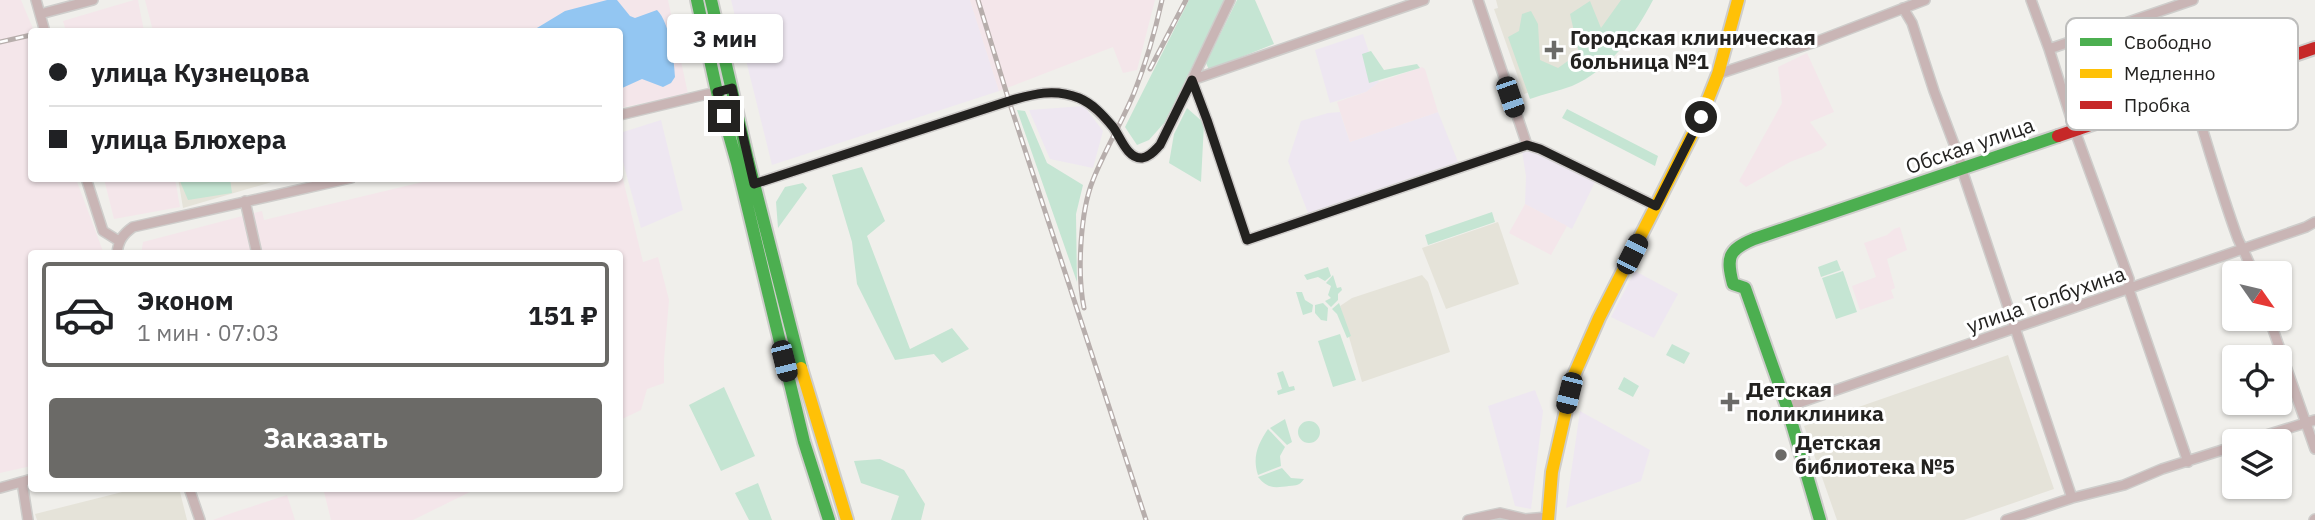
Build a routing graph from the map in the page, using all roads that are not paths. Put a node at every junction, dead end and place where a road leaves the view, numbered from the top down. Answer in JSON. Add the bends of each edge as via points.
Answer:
{"nodes":[{"id":1,"x":36,"y":0,"type":"edge"},
{"id":2,"x":93,"y":0,"type":"edge"},
{"id":3,"x":697,"y":0,"type":"edge"},
{"id":4,"x":711,"y":0,"type":"edge"},
{"id":5,"x":1230,"y":0,"type":"edge"},
{"id":6,"x":1424,"y":0,"type":"edge"},
{"id":7,"x":1478,"y":0,"type":"edge"},
{"id":8,"x":1738,"y":0,"type":"edge"},
{"id":9,"x":1925,"y":0,"type":"edge"},
{"id":10,"x":2031,"y":0,"type":"edge"},
{"id":11,"x":2193,"y":0,"type":"edge"},
{"id":12,"x":1903,"y":8,"type":"junction"},
{"id":13,"x":40,"y":14,"type":"junction"},
{"id":14,"x":2139,"y":18,"type":"edge"},
{"id":15,"x":44,"y":28,"type":"edge"},
{"id":16,"x":2066,"y":42,"type":"edge"},
{"id":17,"x":2049,"y":48,"type":"junction"},
{"id":18,"x":2315,"y":48,"type":"edge"},
{"id":19,"x":2298,"y":54,"type":"edge"},
{"id":20,"x":1718,"y":74,"type":"junction"},
{"id":21,"x":1192,"y":80,"type":"junction"},
{"id":22,"x":732,"y":88,"type":"junction"},
{"id":23,"x":717,"y":92,"type":"junction"},
{"id":24,"x":2066,"y":102,"type":"edge"},
{"id":25,"x":623,"y":115,"type":"edge"},
{"id":26,"x":2203,"y":130,"type":"edge"},
{"id":27,"x":2075,"y":131,"type":"joint"},
{"id":28,"x":1527,"y":145,"type":"junction"},
{"id":29,"x":1962,"y":170,"type":"junction"},
{"id":30,"x":87,"y":182,"type":"edge"},
{"id":31,"x":333,"y":182,"type":"edge"},
{"id":32,"x":749,"y":186,"type":"junction"},
{"id":33,"x":245,"y":201,"type":"junction"},
{"id":34,"x":1656,"y":206,"type":"junction"},
{"id":35,"x":2312,"y":226,"type":"edge"},
{"id":36,"x":119,"y":241,"type":"junction"},
{"id":37,"x":2244,"y":249,"type":"junction"},
{"id":38,"x":118,"y":250,"type":"edge"},
{"id":39,"x":256,"y":250,"type":"edge"},
{"id":40,"x":2248,"y":261,"type":"edge"},
{"id":41,"x":2129,"y":290,"type":"junction"},
{"id":42,"x":2015,"y":329,"type":"junction"},
{"id":43,"x":2273,"y":331,"type":"edge"},
{"id":44,"x":1787,"y":407,"type":"junction"},
{"id":45,"x":2315,"y":420,"type":"edge"},
{"id":46,"x":2305,"y":424,"type":"junction"},
{"id":47,"x":2288,"y":429,"type":"edge"},
{"id":48,"x":2315,"y":449,"type":"edge"},
{"id":49,"x":2222,"y":450,"type":"edge"},
{"id":50,"x":2188,"y":462,"type":"junction"},
{"id":51,"x":27,"y":480,"type":"edge"},
{"id":52,"x":0,"y":488,"type":"edge"},
{"id":53,"x":190,"y":492,"type":"edge"},
{"id":54,"x":2072,"y":498,"type":"junction"},
{"id":55,"x":1548,"y":518,"type":"edge"},
{"id":56,"x":28,"y":520,"type":"edge"},
{"id":57,"x":200,"y":520,"type":"edge"},
{"id":58,"x":829,"y":520,"type":"edge"},
{"id":59,"x":846,"y":520,"type":"edge"},
{"id":60,"x":1468,"y":520,"type":"edge"},
{"id":61,"x":1820,"y":520,"type":"edge"},
{"id":62,"x":2006,"y":520,"type":"edge"}],
"edges":[{"from":1,"to":13,"type":"street"},
{"from":2,"to":13,"type":"street"},
{"from":3,"to":23,"type":"street"},
{"from":4,"to":22,"type":"street"},
{"from":5,"to":21,"type":"street"},
{"from":6,"to":21,"type":"street"},
{"from":7,"to":28,"type":"street"},
{"from":8,"to":20,"type":"street"},
{"from":9,"to":12,"type":"street"},
{"from":10,"to":17,"type":"street"},
{"from":11,"to":14,"type":"street"},
{"from":12,"to":20,"type":"street"},
{"from":12,"to":29,"type":"street"},
{"from":13,"to":15,"type":"street"},
{"from":16,"to":17,"type":"street"},
{"from":17,"to":24,"type":"street"},
{"from":18,"to":19,"type":"street","name":"Обская улица"},
{"from":20,"to":34,"type":"street"},
{"from":21,"to":28,"type":"street","via":[[1247,240]]},
{"from":21,"to":32,"type":"street","via":[[1160,145],[1142,158],[1128,151],[1092,105],[1063,93],[1046,92]]},
{"from":22,"to":23,"type":"street"},
{"from":22,"to":32,"type":"street"},
{"from":23,"to":25,"type":"street"},
{"from":23,"to":32,"type":"street"},
{"from":26,"to":37,"type":"street"},
{"from":27,"to":29,"type":"street","name":"Обская улица"},
{"from":27,"to":41,"type":"street","via":[[2129,279]]},
{"from":28,"to":34,"type":"street"},
{"from":29,"to":42,"type":"street"},
{"from":29,"to":44,"type":"street","name":"Обская улица","via":[[1733,250],[1728,265],[1733,284],[1745,288]]},
{"from":30,"to":36,"type":"street","via":[[103,231]]},
{"from":31,"to":33,"type":"street"},
{"from":32,"to":58,"type":"street","via":[[804,442]]},
{"from":32,"to":59,"type":"street"},
{"from":33,"to":36,"type":"street","via":[[133,227]]},
{"from":33,"to":39,"type":"street"},
{"from":34,"to":55,"type":"street","via":[[1574,374],[1552,472]]},
{"from":35,"to":37,"type":"street","name":"улица Толбухина"},
{"from":36,"to":38,"type":"street"},
{"from":37,"to":40,"type":"street"},
{"from":37,"to":41,"type":"street","name":"улица Толбухина"},
{"from":41,"to":42,"type":"street","name":"улица Толбухина"},
{"from":41,"to":50,"type":"street"},
{"from":42,"to":44,"type":"street","name":"улица Толбухина"},
{"from":42,"to":54,"type":"street"},
{"from":43,"to":46,"type":"street"},
{"from":44,"to":61,"type":"street"},
{"from":45,"to":46,"type":"street"},
{"from":46,"to":47,"type":"street"},
{"from":46,"to":48,"type":"street"},
{"from":49,"to":50,"type":"street"},
{"from":50,"to":54,"type":"street"},
{"from":51,"to":52,"type":"street"},
{"from":51,"to":56,"type":"street"},
{"from":53,"to":57,"type":"street"},
{"from":54,"to":62,"type":"street"},
{"from":55,"to":60,"type":"street","via":[[1500,513]]}]}
